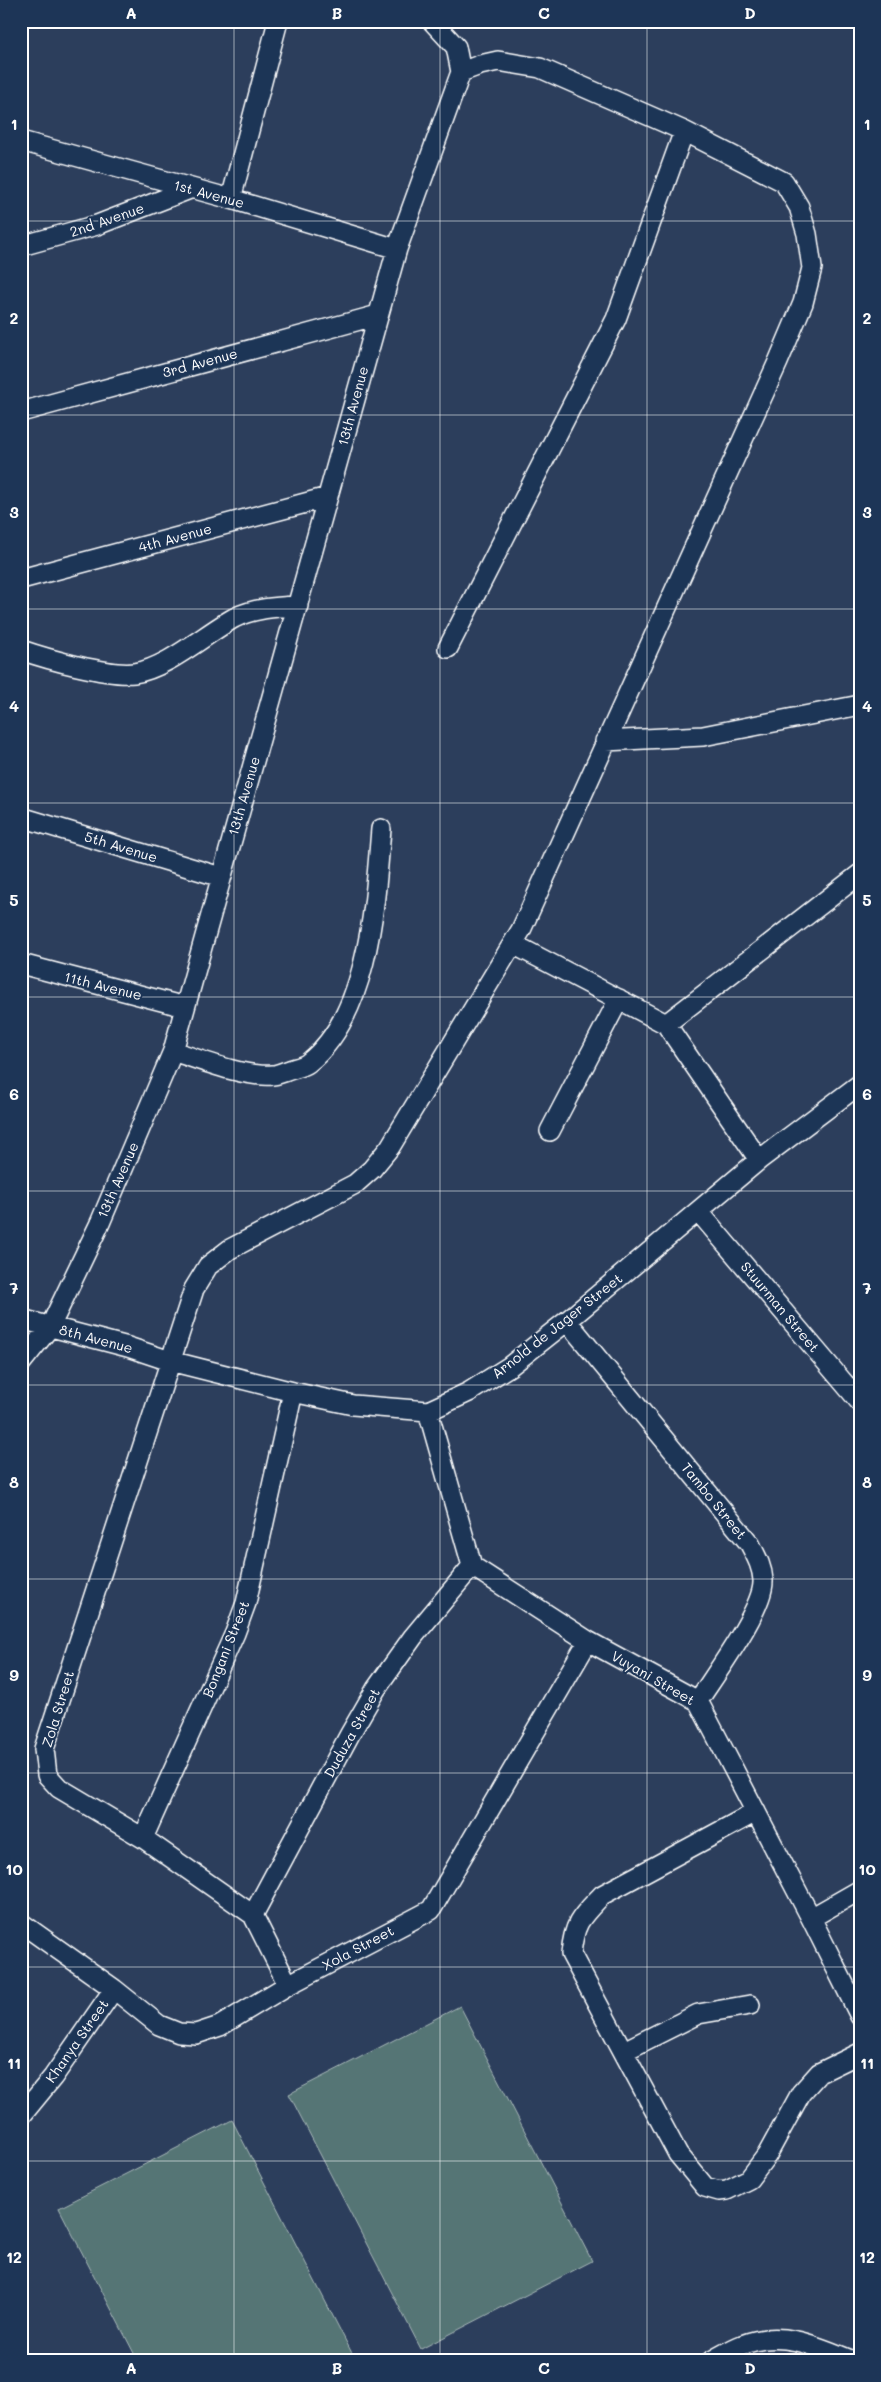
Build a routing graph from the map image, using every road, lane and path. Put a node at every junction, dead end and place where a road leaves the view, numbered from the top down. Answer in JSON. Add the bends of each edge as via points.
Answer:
{"nodes":[{"id":1,"x":278,"y":21,"type":"edge"},
{"id":2,"x":432,"y":21,"type":"edge"},
{"id":3,"x":461,"y":72,"type":"junction"},
{"id":4,"x":684,"y":131,"type":"junction"},
{"id":5,"x":21,"y":141,"type":"edge"},
{"id":6,"x":190,"y":189,"type":"junction"},
{"id":7,"x":231,"y":199,"type":"junction"},
{"id":8,"x":21,"y":246,"type":"edge"},
{"id":9,"x":397,"y":249,"type":"junction"},
{"id":10,"x":378,"y":315,"type":"junction"},
{"id":11,"x":21,"y":412,"type":"edge"},
{"id":12,"x":328,"y":497,"type":"junction"},
{"id":13,"x":21,"y":579,"type":"edge"},
{"id":14,"x":298,"y":606,"type":"junction"},
{"id":15,"x":448,"y":648,"type":"dead end"},
{"id":16,"x":21,"y":650,"type":"edge"},
{"id":17,"x":860,"y":705,"type":"edge"},
{"id":18,"x":605,"y":741,"type":"junction"},
{"id":19,"x":21,"y":817,"type":"edge"},
{"id":20,"x":381,"y":829,"type":"dead end"},
{"id":21,"x":860,"y":874,"type":"edge"},
{"id":22,"x":221,"y":877,"type":"junction"},
{"id":23,"x":512,"y":944,"type":"junction"},
{"id":24,"x":21,"y":964,"type":"edge"},
{"id":25,"x":619,"y":999,"type":"junction"},
{"id":26,"x":185,"y":1007,"type":"junction"},
{"id":27,"x":666,"y":1024,"type":"junction"},
{"id":28,"x":174,"y":1051,"type":"junction"},
{"id":29,"x":856,"y":1094,"type":"edge"},
{"id":30,"x":550,"y":1131,"type":"dead end"},
{"id":31,"x":759,"y":1160,"type":"junction"},
{"id":32,"x":700,"y":1212,"type":"junction"},
{"id":33,"x":21,"y":1319,"type":"edge"},
{"id":34,"x":567,"y":1321,"type":"junction"},
{"id":35,"x":50,"y":1327,"type":"junction"},
{"id":36,"x":170,"y":1361,"type":"junction"},
{"id":37,"x":21,"y":1363,"type":"edge"},
{"id":38,"x":293,"y":1392,"type":"junction"},
{"id":39,"x":860,"y":1402,"type":"edge"},
{"id":40,"x":428,"y":1412,"type":"junction"},
{"id":41,"x":472,"y":1566,"type":"junction"},
{"id":42,"x":588,"y":1641,"type":"junction"},
{"id":43,"x":698,"y":1701,"type":"junction"},
{"id":44,"x":756,"y":1812,"type":"junction"},
{"id":45,"x":143,"y":1838,"type":"junction"},
{"id":46,"x":860,"y":1890,"type":"edge"},
{"id":47,"x":252,"y":1915,"type":"junction"},
{"id":48,"x":811,"y":1918,"type":"junction"},
{"id":49,"x":21,"y":1923,"type":"edge"},
{"id":50,"x":288,"y":1985,"type":"junction"},
{"id":51,"x":114,"y":1989,"type":"junction"},
{"id":52,"x":750,"y":2005,"type":"dead end"},
{"id":53,"x":860,"y":2016,"type":"edge"},
{"id":54,"x":624,"y":2051,"type":"junction"},
{"id":55,"x":860,"y":2053,"type":"edge"},
{"id":56,"x":21,"y":2116,"type":"edge"},
{"id":57,"x":711,"y":2361,"type":"edge"},
{"id":58,"x":853,"y":2361,"type":"edge"}],
"edges":[{"from":1,"to":7,"type":"street"},
{"from":2,"to":3,"type":"street","via":[[456,47]]},
{"from":3,"to":4,"type":"street","name":"Zola Street","via":[[498,61],[540,68]]},
{"from":3,"to":9,"type":"street","name":"13th Avenue"},
{"from":4,"to":15,"type":"street","via":[[616,319]]},
{"from":4,"to":18,"type":"street","name":"Zola Street","via":[[784,182],[799,207],[812,268],[803,303],[778,362]]},
{"from":5,"to":6,"type":"street","name":"1st Avenue"},
{"from":6,"to":7,"type":"street","name":"1st Avenue"},
{"from":6,"to":8,"type":"street","name":"2nd Avenue","via":[[97,225]]},
{"from":7,"to":9,"type":"street","name":"1st Avenue"},
{"from":9,"to":10,"type":"street","name":"13th Avenue"},
{"from":10,"to":11,"type":"street","name":"3rd Avenue"},
{"from":10,"to":12,"type":"street","name":"13th Avenue"},
{"from":12,"to":13,"type":"street","name":"4th Avenue"},
{"from":12,"to":14,"type":"street","name":"13th Avenue"},
{"from":14,"to":16,"type":"street","via":[[260,609],[235,618],[155,666],[136,673],[81,666]]},
{"from":14,"to":22,"type":"street","name":"13th Avenue"},
{"from":17,"to":18,"type":"street","via":[[703,736]]},
{"from":18,"to":23,"type":"street","name":"Zola Street"},
{"from":19,"to":22,"type":"street","name":"5th Avenue"},
{"from":20,"to":28,"type":"street","via":[[368,948],[354,996],[332,1038],[308,1064],[273,1076],[235,1071]]},
{"from":21,"to":27,"type":"street"},
{"from":22,"to":26,"type":"street","name":"13th Avenue"},
{"from":23,"to":25,"type":"street"},
{"from":23,"to":36,"type":"street","name":"Zola Street","via":[[384,1154],[355,1184],[230,1250],[208,1266],[194,1289]]},
{"from":24,"to":26,"type":"street","name":"11th Avenue"},
{"from":25,"to":27,"type":"street"},
{"from":25,"to":30,"type":"street"},
{"from":26,"to":28,"type":"street","name":"13th Avenue"},
{"from":27,"to":31,"type":"street"},
{"from":28,"to":35,"type":"street","name":"13th Avenue","via":[[100,1223]]},
{"from":29,"to":31,"type":"street","name":"Arnold de Jager Street"},
{"from":31,"to":32,"type":"street","name":"Arnold de Jager Street"},
{"from":32,"to":34,"type":"street","name":"Arnold de Jager Street"},
{"from":32,"to":39,"type":"street","name":"Stuurman Street"},
{"from":33,"to":35,"type":"street","name":"8th Avenue"},
{"from":34,"to":40,"type":"street","name":"Arnold de Jager Street","via":[[502,1371]]},
{"from":34,"to":43,"type":"street","name":"Tambo Street","via":[[750,1544],[761,1565],[763,1582],[757,1604]]},
{"from":35,"to":36,"type":"street","name":"8th Avenue"},
{"from":35,"to":37,"type":"street","name":"13th Avenue"},
{"from":36,"to":38,"type":"street"},
{"from":36,"to":45,"type":"street","name":"Zola Street","via":[[44,1750],[47,1775],[59,1788]]},
{"from":38,"to":40,"type":"street","via":[[352,1405]]},
{"from":38,"to":45,"type":"street","name":"Bongani Street","via":[[246,1603],[236,1633]]},
{"from":40,"to":41,"type":"street"},
{"from":41,"to":42,"type":"street","name":"Vuyani Street"},
{"from":41,"to":47,"type":"street","name":"Duduza Street","via":[[412,1637],[376,1689]]},
{"from":42,"to":43,"type":"street","name":"Vuyani Street"},
{"from":42,"to":50,"type":"street","name":"Xola Street","via":[[431,1910]]},
{"from":43,"to":44,"type":"street","name":"Vuyani Street"},
{"from":44,"to":48,"type":"street","name":"Vuyani Street"},
{"from":44,"to":54,"type":"street","via":[[602,1895],[582,1916],[573,1932],[572,1954]]},
{"from":45,"to":47,"type":"street","name":"Zola Street"},
{"from":46,"to":48,"type":"street"},
{"from":47,"to":50,"type":"street","name":"Zola Street"},
{"from":48,"to":53,"type":"street","name":"Vuyani Street"},
{"from":49,"to":51,"type":"street","name":"Xola Street"},
{"from":50,"to":51,"type":"street","name":"Xola Street","via":[[220,2026],[196,2034],[179,2033],[159,2024]]},
{"from":51,"to":56,"type":"street","name":"Khanya Street"},
{"from":52,"to":54,"type":"street","via":[[698,2014]]},
{"from":54,"to":55,"type":"street","via":[[678,2154],[705,2187],[719,2191],[749,2179],[801,2093],[819,2073]]},
{"from":57,"to":58,"type":"street","via":[[742,2345],[765,2338],[787,2338],[813,2344]]}]}
